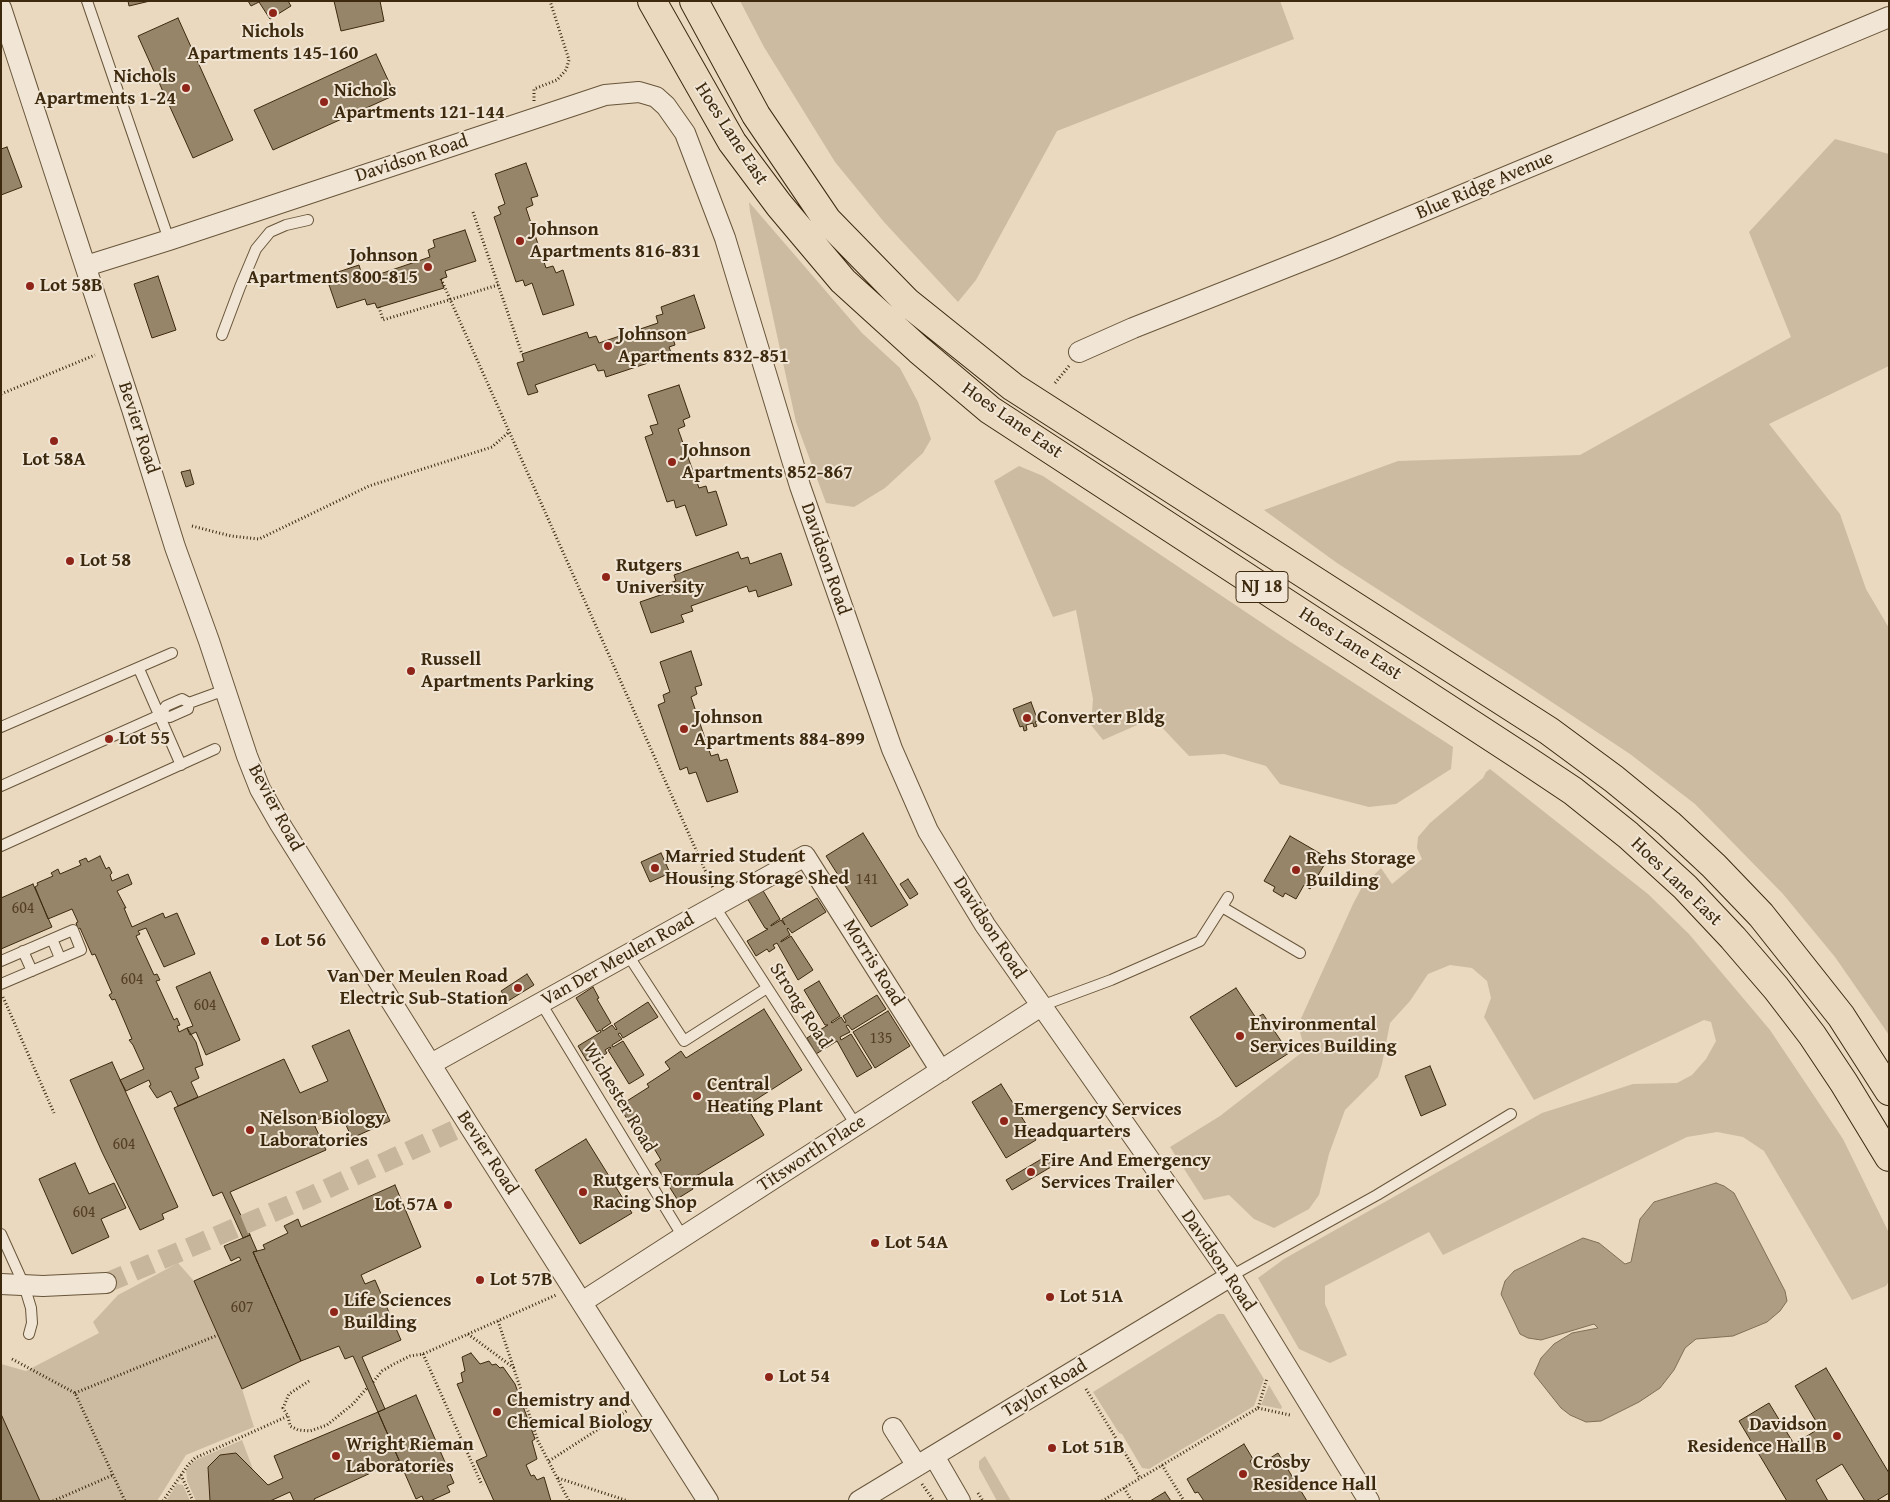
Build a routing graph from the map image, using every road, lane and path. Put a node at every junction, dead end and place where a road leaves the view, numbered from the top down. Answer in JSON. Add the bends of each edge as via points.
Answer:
{"nodes":[{"id":1,"x":87,"y":1,"type":"edge"},
{"id":2,"x":550,"y":1,"type":"edge"},
{"id":3,"x":652,"y":1,"type":"edge"},
{"id":4,"x":694,"y":1,"type":"edge"},
{"id":5,"x":1,"y":8,"type":"edge"},
{"id":6,"x":1889,"y":17,"type":"edge"},
{"id":7,"x":534,"y":119,"type":"junction"},
{"id":8,"x":474,"y":212,"type":"dead end"},
{"id":9,"x":308,"y":220,"type":"dead end"},
{"id":10,"x":169,"y":240,"type":"junction"},
{"id":11,"x":86,"y":266,"type":"junction"},
{"id":12,"x":442,"y":279,"type":"dead end"},
{"id":13,"x":498,"y":285,"type":"junction"},
{"id":14,"x":451,"y":299,"type":"junction"},
{"id":15,"x":379,"y":307,"type":"dead end"},
{"id":16,"x":222,"y":335,"type":"dead end"},
{"id":17,"x":1079,"y":352,"type":"dead end"},
{"id":18,"x":100,"y":353,"type":"dead end"},
{"id":19,"x":522,"y":354,"type":"dead end"},
{"id":20,"x":1,"y":394,"type":"edge"},
{"id":21,"x":509,"y":432,"type":"junction"},
{"id":22,"x":192,"y":526,"type":"dead end"},
{"id":23,"x":172,"y":653,"type":"dead end"},
{"id":24,"x":139,"y":668,"type":"junction"},
{"id":25,"x":225,"y":690,"type":"junction"},
{"id":26,"x":160,"y":714,"type":"junction"},
{"id":27,"x":1,"y":727,"type":"edge"},
{"id":28,"x":215,"y":749,"type":"dead end"},
{"id":29,"x":182,"y":764,"type":"junction"},
{"id":30,"x":1,"y":786,"type":"edge"},
{"id":31,"x":1,"y":846,"type":"edge"},
{"id":32,"x":805,"y":856,"type":"joint"},
{"id":33,"x":1228,"y":897,"type":"dead end"},
{"id":34,"x":717,"y":905,"type":"junction"},
{"id":35,"x":1222,"y":907,"type":"junction"},
{"id":36,"x":52,"y":939,"type":"junction"},
{"id":37,"x":23,"y":952,"type":"junction"},
{"id":38,"x":1300,"y":953,"type":"dead end"},
{"id":39,"x":628,"y":954,"type":"junction"},
{"id":40,"x":60,"y":958,"type":"junction"},
{"id":41,"x":1,"y":961,"type":"edge"},
{"id":42,"x":32,"y":971,"type":"junction"},
{"id":43,"x":1,"y":984,"type":"edge"},
{"id":44,"x":767,"y":988,"type":"junction"},
{"id":45,"x":1,"y":992,"type":"edge"},
{"id":46,"x":541,"y":1003,"type":"junction"},
{"id":47,"x":1041,"y":1006,"type":"junction"},
{"id":48,"x":431,"y":1064,"type":"junction"},
{"id":49,"x":941,"y":1071,"type":"junction"},
{"id":50,"x":1889,"y":1091,"type":"edge"},
{"id":51,"x":54,"y":1113,"type":"dead end"},
{"id":52,"x":1511,"y":1114,"type":"dead end"},
{"id":53,"x":856,"y":1125,"type":"junction"},
{"id":54,"x":1889,"y":1157,"type":"edge"},
{"id":55,"x":1,"y":1234,"type":"edge"},
{"id":56,"x":683,"y":1237,"type":"junction"},
{"id":57,"x":1231,"y":1276,"type":"junction"},
{"id":58,"x":106,"y":1282,"type":"tunnel mouth"},
{"id":59,"x":1,"y":1284,"type":"edge"},
{"id":60,"x":24,"y":1285,"type":"junction"},
{"id":61,"x":550,"y":1297,"type":"dead end"},
{"id":62,"x":582,"y":1302,"type":"junction"},
{"id":63,"x":498,"y":1321,"type":"junction"},
{"id":64,"x":29,"y":1334,"type":"dead end"},
{"id":65,"x":468,"y":1334,"type":"junction"},
{"id":66,"x":218,"y":1335,"type":"dead end"},
{"id":67,"x":423,"y":1354,"type":"junction"},
{"id":68,"x":12,"y":1359,"type":"dead end"},
{"id":69,"x":514,"y":1368,"type":"junction"},
{"id":70,"x":1267,"y":1378,"type":"dead end"},
{"id":71,"x":309,"y":1381,"type":"dead end"},
{"id":72,"x":373,"y":1382,"type":"dead end"},
{"id":73,"x":367,"y":1388,"type":"dead end"},
{"id":74,"x":1086,"y":1389,"type":"dead end"},
{"id":75,"x":75,"y":1392,"type":"junction"},
{"id":76,"x":632,"y":1408,"type":"dead end"},
{"id":77,"x":1258,"y":1408,"type":"junction"},
{"id":78,"x":1290,"y":1415,"type":"dead end"},
{"id":79,"x":288,"y":1416,"type":"junction"},
{"id":80,"x":892,"y":1428,"type":"dead end"},
{"id":81,"x":934,"y":1456,"type":"junction"},
{"id":82,"x":549,"y":1460,"type":"junction"},
{"id":83,"x":1162,"y":1465,"type":"junction"},
{"id":84,"x":917,"y":1466,"type":"junction"},
{"id":85,"x":113,"y":1475,"type":"junction"},
{"id":86,"x":181,"y":1475,"type":"junction"},
{"id":87,"x":557,"y":1478,"type":"junction"},
{"id":88,"x":1140,"y":1478,"type":"junction"},
{"id":89,"x":482,"y":1485,"type":"dead end"},
{"id":90,"x":1124,"y":1488,"type":"junction"},
{"id":91,"x":53,"y":1501,"type":"edge"},
{"id":92,"x":125,"y":1501,"type":"edge"},
{"id":93,"x":163,"y":1501,"type":"edge"},
{"id":94,"x":193,"y":1501,"type":"edge"},
{"id":95,"x":569,"y":1501,"type":"edge"},
{"id":96,"x":628,"y":1501,"type":"edge"},
{"id":97,"x":708,"y":1501,"type":"edge"},
{"id":98,"x":859,"y":1501,"type":"edge"},
{"id":99,"x":960,"y":1501,"type":"edge"},
{"id":100,"x":1102,"y":1501,"type":"edge"},
{"id":101,"x":1132,"y":1501,"type":"edge"},
{"id":102,"x":1184,"y":1501,"type":"edge"},
{"id":103,"x":1369,"y":1501,"type":"edge"}],
"edges":[{"from":1,"to":10,"type":"lane"},
{"from":2,"to":7,"type":"path","via":[[569,60],[566,70],[557,80],[534,89]]},
{"from":3,"to":54,"type":"highway","name":"Hoes Lane East","number":"NJ 18","via":[[732,142],[779,205],[843,281],[990,410],[1511,749],[1573,791],[1628,835],[1734,938],[1776,988],[1833,1067]]},
{"from":4,"to":50,"type":"highway","name":"Hoes Lane East","number":"NJ 18","via":[[756,115],[828,220],[907,302],[1014,387],[1549,731],[1614,779],[1688,842],[1761,915],[1841,1016]]},
{"from":5,"to":11,"type":"street","name":"Bevier Road"},
{"from":6,"to":17,"type":"street","name":"Blue Ridge Avenue"},
{"from":7,"to":10,"type":"street","name":"Davidson Road"},
{"from":7,"to":47,"type":"street","name":"Davidson Road","via":[[605,95],[639,92],[666,106],[685,133],[726,238],[800,486],[892,749],[928,831],[985,925]]},
{"from":8,"to":13,"type":"path"},
{"from":9,"to":16,"type":"lane","via":[[270,232],[256,249]]},
{"from":10,"to":11,"type":"street","name":"Davidson Road"},
{"from":11,"to":25,"type":"street","name":"Bevier Road","via":[[174,547]]},
{"from":12,"to":14,"type":"path"},
{"from":13,"to":14,"type":"path"},
{"from":13,"to":19,"type":"path"},
{"from":14,"to":15,"type":"path","via":[[383,320]]},
{"from":14,"to":21,"type":"path"},
{"from":18,"to":20,"type":"path"},
{"from":21,"to":22,"type":"path","via":[[492,447],[369,486],[259,539]]},
{"from":21,"to":34,"type":"path"},
{"from":23,"to":24,"type":"lane"},
{"from":24,"to":26,"type":"lane"},
{"from":24,"to":27,"type":"lane"},
{"from":25,"to":26,"type":"lane","via":[[189,703],[188,709],[170,717]]},
{"from":25,"to":48,"type":"street","name":"Bevier Road","via":[[260,789]]},
{"from":26,"to":29,"type":"lane"},
{"from":26,"to":30,"type":"lane"},
{"from":28,"to":29,"type":"lane"},
{"from":29,"to":31,"type":"lane"},
{"from":32,"to":34,"type":"street","name":"Van Der Meulen Road"},
{"from":32,"to":49,"type":"street","name":"Morris Road"},
{"from":33,"to":35,"type":"lane"},
{"from":34,"to":39,"type":"street","name":"Van Der Meulen Road"},
{"from":34,"to":44,"type":"lane","name":"Strong Road"},
{"from":35,"to":38,"type":"lane"},
{"from":35,"to":47,"type":"lane","via":[[1200,942]]},
{"from":36,"to":37,"type":"lane"},
{"from":36,"to":40,"type":"lane"},
{"from":36,"to":40,"type":"lane","via":[[72,930],[81,950]]},
{"from":37,"to":41,"type":"lane"},
{"from":37,"to":42,"type":"lane"},
{"from":39,"to":44,"type":"lane","via":[[684,1041]]},
{"from":39,"to":46,"type":"street","name":"Van Der Meulen Road"},
{"from":40,"to":42,"type":"lane"},
{"from":42,"to":43,"type":"lane"},
{"from":44,"to":53,"type":"lane","name":"Strong Road"},
{"from":45,"to":51,"type":"path"},
{"from":46,"to":48,"type":"street","name":"Van Der Meulen Road"},
{"from":46,"to":56,"type":"lane","name":"Wichester Road"},
{"from":47,"to":49,"type":"street","name":"Titsworth Place"},
{"from":47,"to":57,"type":"street","name":"Davidson Road"},
{"from":48,"to":62,"type":"street","name":"Bevier Road"},
{"from":49,"to":53,"type":"street","name":"Titsworth Place"},
{"from":52,"to":57,"type":"lane"},
{"from":53,"to":56,"type":"street","name":"Titsworth Place"},
{"from":55,"to":60,"type":"lane"},
{"from":56,"to":62,"type":"street","name":"Titsworth Place"},
{"from":57,"to":81,"type":"street","name":"Taylor Road"},
{"from":57,"to":103,"type":"street","name":"Davidson Road"},
{"from":58,"to":60,"type":"street"},
{"from":59,"to":60,"type":"street"},
{"from":60,"to":64,"type":"lane","via":[[31,1308]]},
{"from":61,"to":63,"type":"path"},
{"from":62,"to":97,"type":"street","name":"Bevier Road"},
{"from":63,"to":65,"type":"path"},
{"from":63,"to":69,"type":"path"},
{"from":65,"to":67,"type":"path"},
{"from":65,"to":69,"type":"path"},
{"from":66,"to":75,"type":"path"},
{"from":67,"to":72,"type":"path","via":[[394,1364]]},
{"from":67,"to":89,"type":"path"},
{"from":68,"to":75,"type":"path"},
{"from":69,"to":82,"type":"path","via":[[538,1441]]},
{"from":70,"to":77,"type":"path"},
{"from":71,"to":79,"type":"path","via":[[289,1394],[283,1408]]},
{"from":73,"to":79,"type":"path","via":[[327,1425],[310,1431],[298,1430],[290,1426]]},
{"from":74,"to":88,"type":"path"},
{"from":75,"to":85,"type":"path"},
{"from":76,"to":82,"type":"path"},
{"from":77,"to":78,"type":"path"},
{"from":77,"to":83,"type":"path"},
{"from":79,"to":86,"type":"path","via":[[195,1458]]},
{"from":80,"to":84,"type":"street"},
{"from":81,"to":84,"type":"street","name":"Taylor Road"},
{"from":81,"to":99,"type":"street"},
{"from":82,"to":87,"type":"path"},
{"from":83,"to":88,"type":"path"},
{"from":83,"to":102,"type":"path"},
{"from":84,"to":98,"type":"street","name":"Taylor Road"},
{"from":85,"to":91,"type":"path"},
{"from":85,"to":92,"type":"path"},
{"from":86,"to":93,"type":"path"},
{"from":86,"to":94,"type":"path"},
{"from":87,"to":95,"type":"path"},
{"from":87,"to":96,"type":"path"},
{"from":88,"to":90,"type":"path"},
{"from":90,"to":100,"type":"path"},
{"from":90,"to":101,"type":"path"}]}
